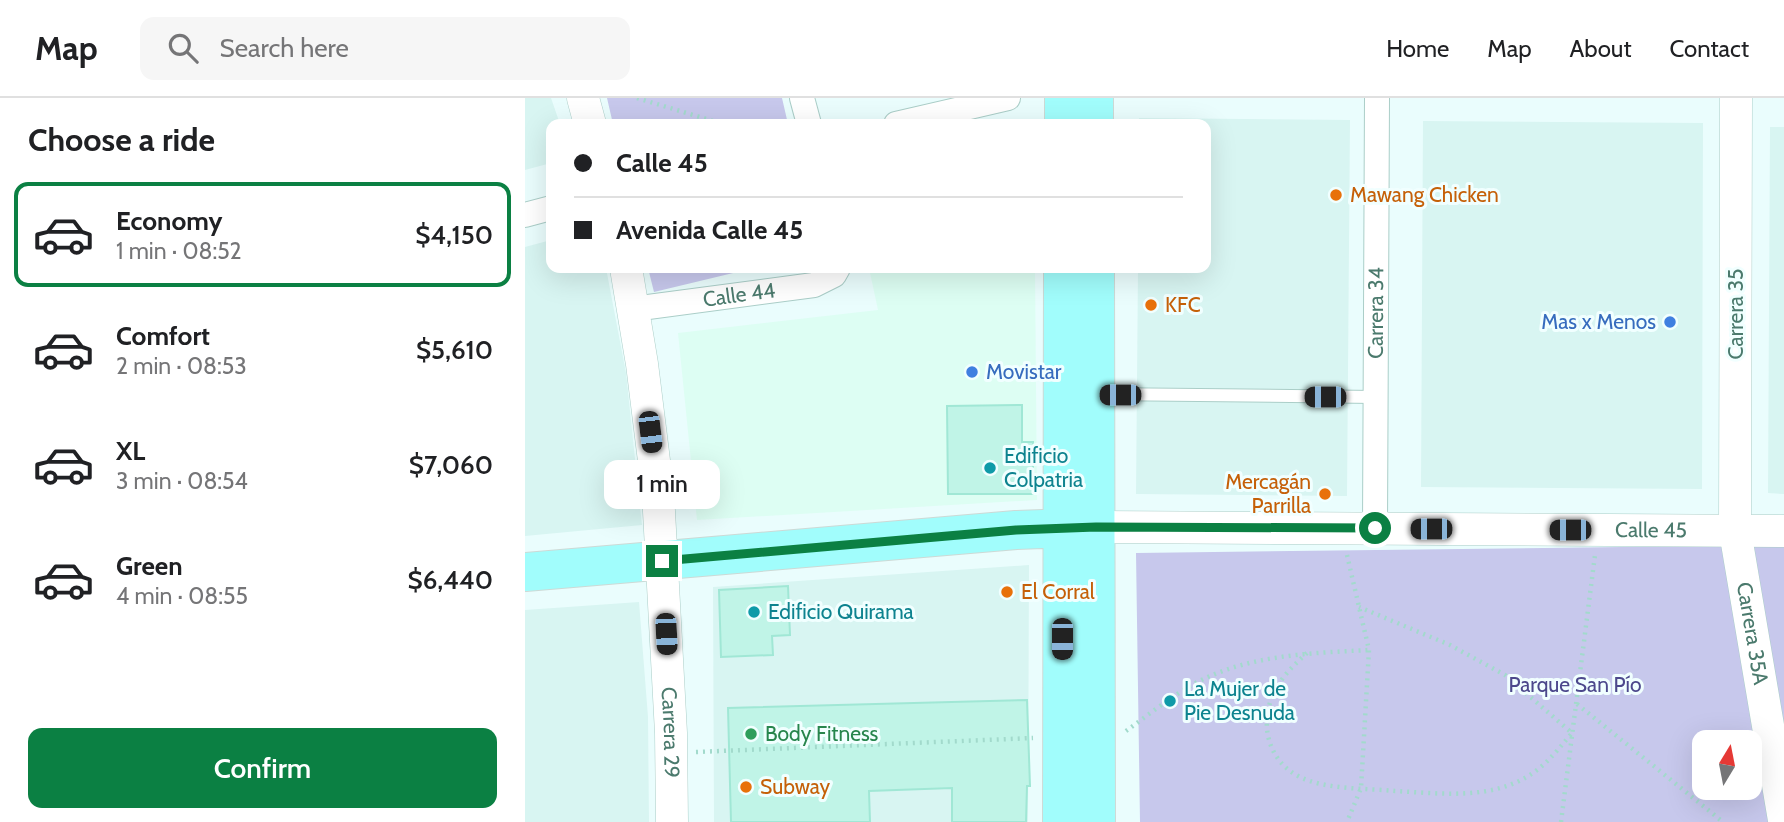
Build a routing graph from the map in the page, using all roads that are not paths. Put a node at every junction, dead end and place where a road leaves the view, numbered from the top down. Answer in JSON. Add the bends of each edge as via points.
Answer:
{"nodes":[{"id":1,"x":583,"y":98,"type":"edge"},
{"id":2,"x":802,"y":98,"type":"edge"},
{"id":3,"x":1008,"y":98,"type":"edge"},
{"id":4,"x":1064,"y":98,"type":"edge"},
{"id":5,"x":1094,"y":98,"type":"edge"},
{"id":6,"x":1377,"y":98,"type":"edge"},
{"id":7,"x":1737,"y":98,"type":"edge"},
{"id":8,"x":589,"y":119,"type":"edge"},
{"id":9,"x":808,"y":119,"type":"edge"},
{"id":10,"x":918,"y":119,"type":"edge"},
{"id":11,"x":1064,"y":119,"type":"edge"},
{"id":12,"x":1094,"y":119,"type":"edge"},
{"id":13,"x":546,"y":209,"type":"edge"},
{"id":14,"x":525,"y":215,"type":"edge"},
{"id":15,"x":627,"y":273,"type":"edge"},
{"id":16,"x":835,"y":273,"type":"edge"},
{"id":17,"x":1063,"y":273,"type":"edge"},
{"id":18,"x":1095,"y":273,"type":"edge"},
{"id":19,"x":633,"y":309,"type":"junction"},
{"id":20,"x":1095,"y":394,"type":"junction"},
{"id":21,"x":1376,"y":397,"type":"junction"},
{"id":22,"x":1079,"y":527,"type":"junction"},
{"id":23,"x":1375,"y":528,"type":"junction"},
{"id":24,"x":1735,"y":531,"type":"junction"},
{"id":25,"x":1784,"y":531,"type":"edge"},
{"id":26,"x":662,"y":561,"type":"junction"},
{"id":27,"x":525,"y":572,"type":"edge"},
{"id":28,"x":1784,"y":820,"type":"edge"},
{"id":29,"x":672,"y":822,"type":"edge"},
{"id":30,"x":1062,"y":822,"type":"edge"},
{"id":31,"x":1095,"y":822,"type":"edge"}],
"edges":[{"from":1,"to":8,"type":"street"},
{"from":2,"to":9,"type":"street"},
{"from":3,"to":10,"type":"street"},
{"from":4,"to":11,"type":"main road"},
{"from":5,"to":12,"type":"main road"},
{"from":6,"to":21,"type":"street","name":"Carrera 34"},
{"from":7,"to":24,"type":"street","name":"Carrera 35"},
{"from":13,"to":14,"type":"street"},
{"from":15,"to":19,"type":"street","name":"Carrera 29"},
{"from":16,"to":19,"type":"street","name":"Calle 44","via":[[814,285]]},
{"from":17,"to":22,"type":"main road"},
{"from":18,"to":20,"type":"main road"},
{"from":19,"to":26,"type":"street","name":"Carrera 29","via":[[657,481]]},
{"from":20,"to":21,"type":"lane"},
{"from":20,"to":22,"type":"main road"},
{"from":21,"to":23,"type":"street","name":"Carrera 34"},
{"from":22,"to":23,"type":"street","name":"Calle 45"},
{"from":22,"to":26,"type":"main road"},
{"from":22,"to":30,"type":"main road"},
{"from":22,"to":31,"type":"main road"},
{"from":23,"to":24,"type":"street","name":"Calle 45"},
{"from":24,"to":25,"type":"street","name":"Calle 45"},
{"from":24,"to":28,"type":"street","name":"Carrera 35A"},
{"from":26,"to":27,"type":"main road"},
{"from":26,"to":29,"type":"street","name":"Carrera 29"}]}
